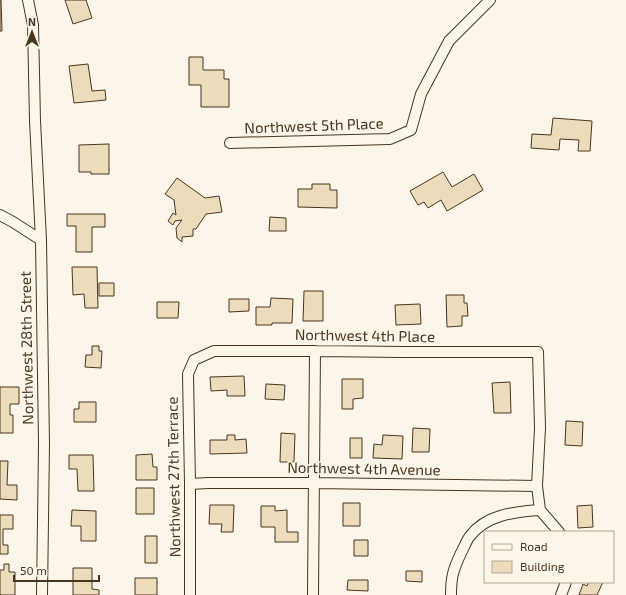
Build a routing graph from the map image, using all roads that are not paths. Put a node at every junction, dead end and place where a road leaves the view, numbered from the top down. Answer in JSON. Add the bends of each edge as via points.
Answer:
{"nodes":[{"id":1,"x":28,"y":0,"type":"edge"},
{"id":2,"x":490,"y":0,"type":"edge"},
{"id":3,"x":230,"y":143,"type":"dead end"},
{"id":4,"x":0,"y":215,"type":"edge"},
{"id":5,"x":41,"y":240,"type":"junction"},
{"id":6,"x":315,"y":350,"type":"junction"},
{"id":7,"x":194,"y":360,"type":"joint"},
{"id":8,"x":314,"y":483,"type":"junction"},
{"id":9,"x":190,"y":484,"type":"junction"},
{"id":10,"x":537,"y":486,"type":"junction"},
{"id":11,"x":540,"y":510,"type":"junction"},
{"id":12,"x":558,"y":531,"type":"edge"},
{"id":13,"x":42,"y":595,"type":"edge"},
{"id":14,"x":190,"y":595,"type":"edge"},
{"id":15,"x":313,"y":595,"type":"edge"},
{"id":16,"x":452,"y":595,"type":"edge"}],
"edges":[{"from":1,"to":5,"type":"street","name":"Northwest 28th Street","via":[[33,25]]},
{"from":2,"to":3,"type":"street","name":"Northwest 5th Place","via":[[448,40],[421,94],[410,130],[390,139]]},
{"from":4,"to":5,"type":"street"},
{"from":5,"to":13,"type":"street","name":"Northwest 28th Street","via":[[44,444]]},
{"from":6,"to":7,"type":"street","name":"Northwest 4th Place","via":[[214,351]]},
{"from":6,"to":8,"type":"street"},
{"from":6,"to":10,"type":"street","name":"Northwest 4th Place","via":[[538,352],[540,428]]},
{"from":7,"to":9,"type":"street","name":"Northwest 27th Terrace","via":[[188,374]]},
{"from":8,"to":9,"type":"street","name":"Northwest 4th Avenue"},
{"from":8,"to":10,"type":"street","name":"Northwest 4th Avenue"},
{"from":8,"to":15,"type":"street"},
{"from":9,"to":14,"type":"street","name":"Northwest 27th Terrace"},
{"from":10,"to":11,"type":"street"},
{"from":11,"to":12,"type":"street"},
{"from":11,"to":16,"type":"street","via":[[499,516],[482,524],[469,537],[452,574]]}]}
